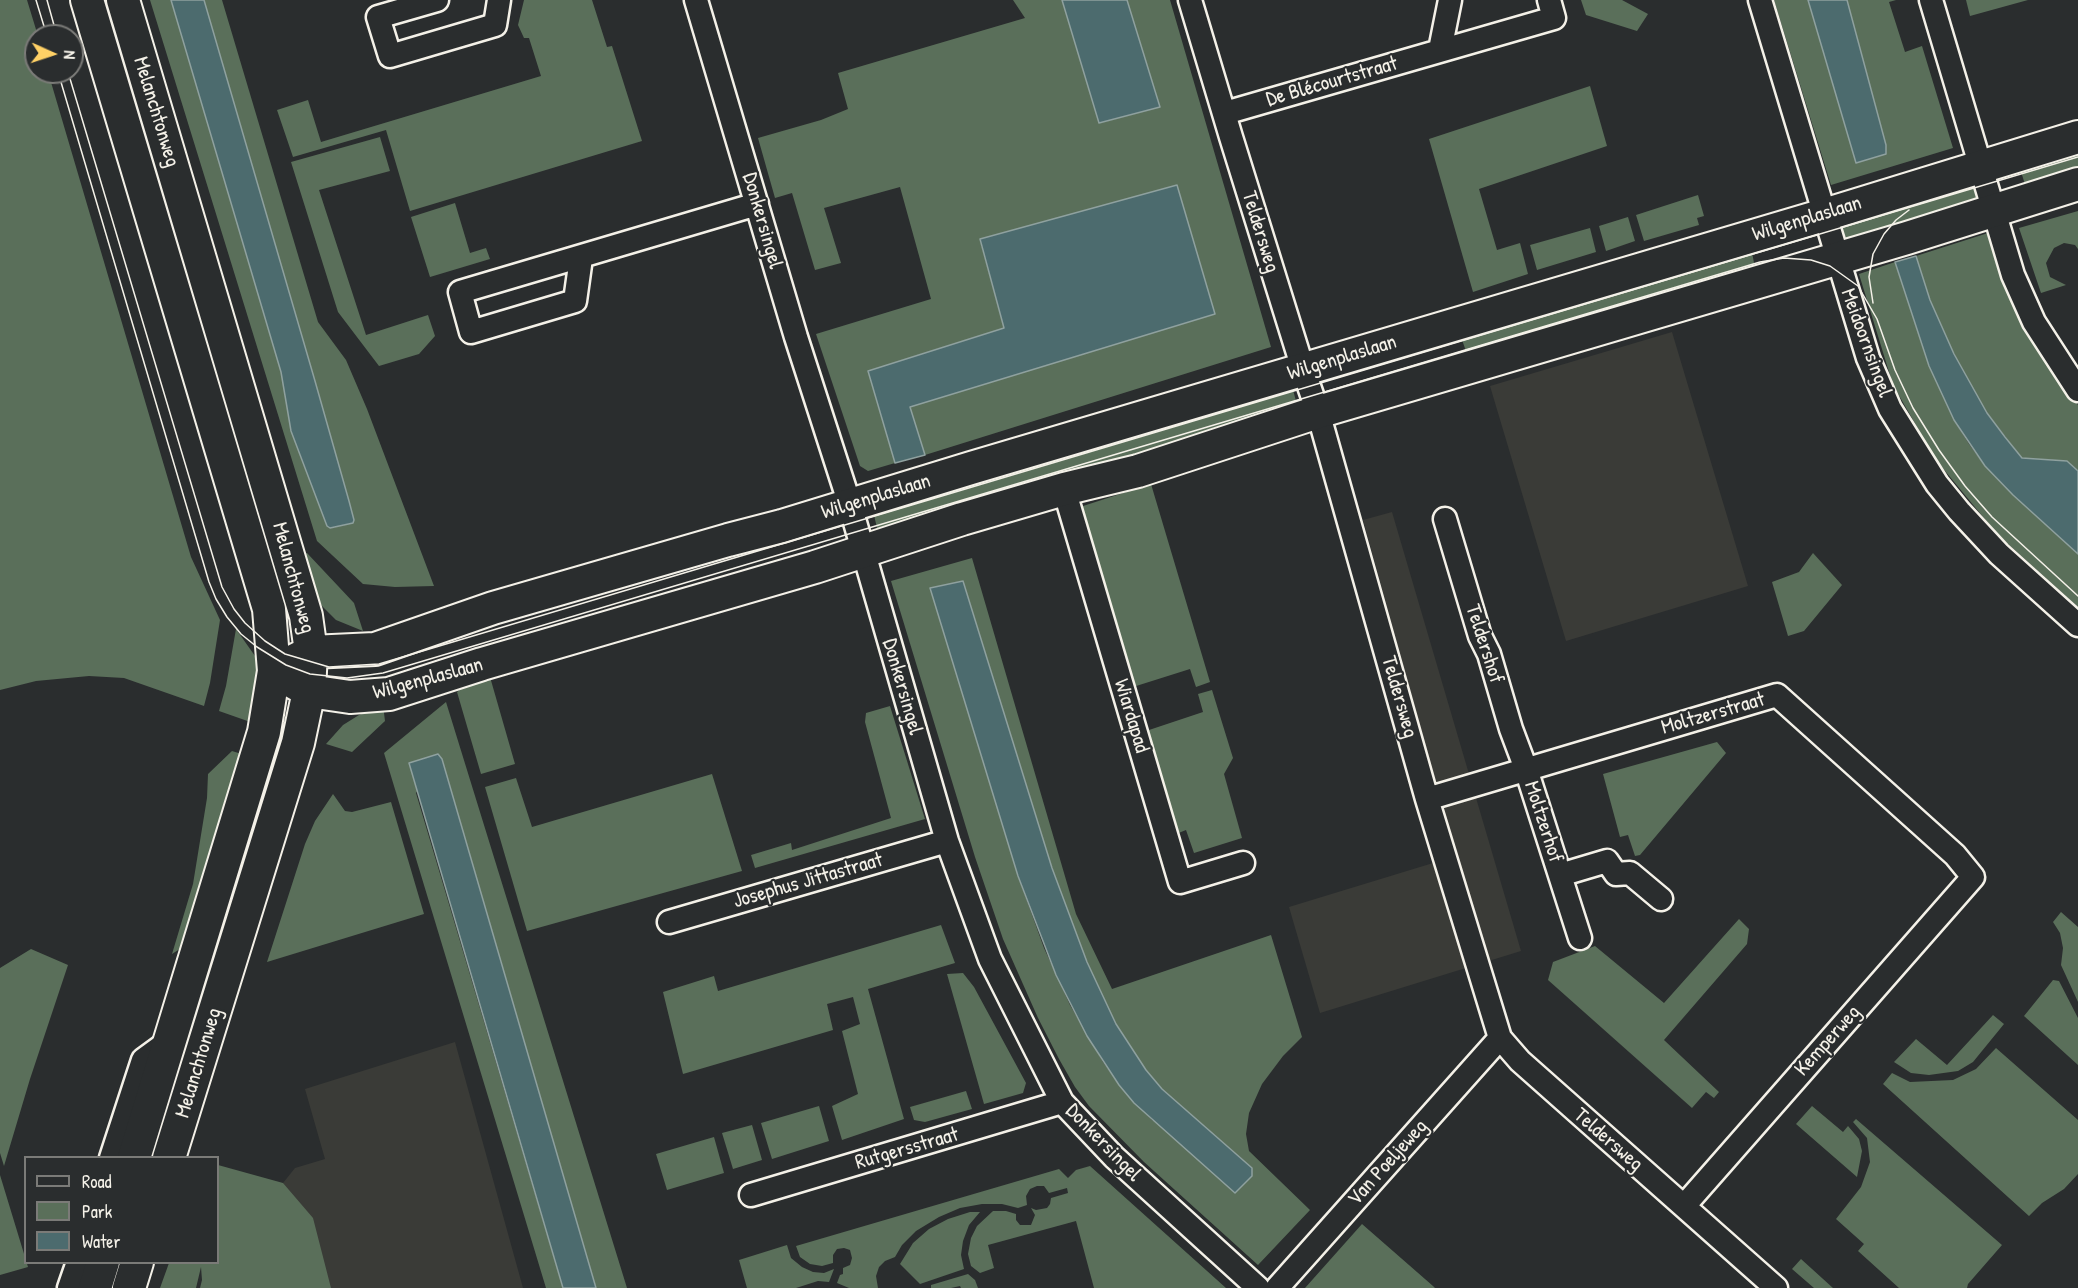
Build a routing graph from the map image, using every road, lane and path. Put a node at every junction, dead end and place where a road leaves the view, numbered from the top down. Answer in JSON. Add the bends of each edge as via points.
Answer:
{"nodes":[{"id":1,"x":87,"y":0,"type":"edge"},
{"id":2,"x":123,"y":0,"type":"edge"},
{"id":3,"x":437,"y":0,"type":"edge"},
{"id":4,"x":499,"y":0,"type":"edge"},
{"id":5,"x":696,"y":0,"type":"edge"},
{"id":6,"x":1190,"y":0,"type":"edge"},
{"id":7,"x":1450,"y":0,"type":"edge"},
{"id":8,"x":1549,"y":0,"type":"edge"},
{"id":9,"x":1760,"y":0,"type":"edge"},
{"id":10,"x":1931,"y":0,"type":"edge"},
{"id":11,"x":1440,"y":50,"type":"junction"},
{"id":12,"x":1225,"y":113,"type":"junction"},
{"id":13,"x":2078,"y":137,"type":"edge"},
{"id":14,"x":1982,"y":167,"type":"junction"},
{"id":15,"x":2078,"y":184,"type":"edge"},
{"id":16,"x":757,"y":204,"type":"junction"},
{"id":17,"x":1993,"y":210,"type":"junction"},
{"id":18,"x":1824,"y":215,"type":"junction"},
{"id":19,"x":581,"y":258,"type":"junction"},
{"id":20,"x":1836,"y":258,"type":"junction"},
{"id":21,"x":2068,"y":361,"type":"edge"},
{"id":22,"x":1303,"y":369,"type":"junction"},
{"id":23,"x":2078,"y":390,"type":"edge"},
{"id":24,"x":1318,"y":412,"type":"junction"},
{"id":25,"x":1064,"y":489,"type":"junction"},
{"id":26,"x":850,"y":505,"type":"junction"},
{"id":27,"x":1445,"y":519,"type":"dead end"},
{"id":28,"x":863,"y":551,"type":"junction"},
{"id":29,"x":2078,"y":625,"type":"edge"},
{"id":30,"x":312,"y":652,"type":"junction"},
{"id":31,"x":274,"y":671,"type":"junction"},
{"id":32,"x":309,"y":691,"type":"junction"},
{"id":33,"x":1526,"y":769,"type":"junction"},
{"id":34,"x":1427,"y":799,"type":"junction"},
{"id":35,"x":947,"y":841,"type":"junction"},
{"id":36,"x":1243,"y":863,"type":"dead end"},
{"id":37,"x":1560,"y":875,"type":"junction"},
{"id":38,"x":1974,"y":877,"type":"joint"},
{"id":39,"x":1661,"y":899,"type":"dead end"},
{"id":40,"x":669,"y":922,"type":"dead end"},
{"id":41,"x":1580,"y":938,"type":"dead end"},
{"id":42,"x":1500,"y":1038,"type":"junction"},
{"id":43,"x":169,"y":1041,"type":"junction"},
{"id":44,"x":1062,"y":1102,"type":"junction"},
{"id":45,"x":112,"y":1156,"type":"edge"},
{"id":46,"x":135,"y":1156,"type":"edge"},
{"id":47,"x":170,"y":1156,"type":"edge"},
{"id":48,"x":752,"y":1195,"type":"dead end"},
{"id":49,"x":1684,"y":1206,"type":"junction"},
{"id":50,"x":78,"y":1264,"type":"edge"},
{"id":51,"x":103,"y":1264,"type":"edge"},
{"id":52,"x":137,"y":1264,"type":"edge"},
{"id":53,"x":69,"y":1288,"type":"edge"},
{"id":54,"x":95,"y":1288,"type":"edge"},
{"id":55,"x":129,"y":1288,"type":"edge"},
{"id":56,"x":1258,"y":1288,"type":"edge"},
{"id":57,"x":1277,"y":1288,"type":"edge"},
{"id":58,"x":1776,"y":1288,"type":"edge"}],
"edges":[{"from":1,"to":31,"type":"street","name":"Melanchtonweg","via":[[269,609]]},
{"from":2,"to":30,"type":"street","name":"Melanchtonweg","via":[[306,616]]},
{"from":3,"to":4,"type":"street","via":[[378,17],[390,56],[495,25]]},
{"from":5,"to":16,"type":"street","name":"Donkersingel"},
{"from":6,"to":12,"type":"street","name":"Teldersweg"},
{"from":7,"to":11,"type":"street"},
{"from":8,"to":11,"type":"street","name":"De Blécourtstraat","via":[[1554,18]]},
{"from":9,"to":18,"type":"street","name":"Meidoornsingel"},
{"from":10,"to":14,"type":"street"},
{"from":11,"to":12,"type":"street","name":"De Blécourtstraat"},
{"from":12,"to":22,"type":"street","name":"Teldersweg"},
{"from":13,"to":14,"type":"street","name":"Wilgenplaslaan"},
{"from":14,"to":17,"type":"street"},
{"from":14,"to":18,"type":"street","name":"Wilgenplaslaan"},
{"from":15,"to":17,"type":"street","name":"Wilgenplaslaan"},
{"from":16,"to":19,"type":"street"},
{"from":16,"to":26,"type":"street","name":"Donkersingel"},
{"from":17,"to":20,"type":"street","name":"Wilgenplaslaan"},
{"from":17,"to":21,"type":"street","via":[[2013,275],[2034,322]]},
{"from":18,"to":20,"type":"street","name":"Meidoornsingel"},
{"from":18,"to":22,"type":"street","name":"Wilgenplaslaan"},
{"from":19,"to":19,"type":"street","via":[[575,301],[471,332],[460,292]]},
{"from":20,"to":24,"type":"street","name":"Wilgenplaslaan"},
{"from":20,"to":29,"type":"street","name":"Meidoornsingel","via":[[1868,358],[1890,409],[1937,484],[1999,554]]},
{"from":21,"to":23,"type":"street"},
{"from":22,"to":24,"type":"street","name":"Teldersweg"},
{"from":22,"to":26,"type":"street","name":"Wilgenplaslaan"},
{"from":24,"to":25,"type":"street","name":"Wilgenplaslaan","via":[[1138,471]]},
{"from":24,"to":34,"type":"street","name":"Teldersweg"},
{"from":25,"to":28,"type":"street","name":"Wilgenplaslaan"},
{"from":25,"to":36,"type":"street","name":"Wiardapad","via":[[1180,882]]},
{"from":26,"to":28,"type":"street","name":"Donkersingel"},
{"from":26,"to":30,"type":"street","name":"Wilgenplaslaan","via":[[493,608],[375,649]]},
{"from":27,"to":33,"type":"street","name":"Teldershof"},
{"from":28,"to":32,"type":"street","name":"Wilgenplaslaan","via":[[389,694],[350,697]]},
{"from":28,"to":35,"type":"street","name":"Donkersingel"},
{"from":30,"to":31,"type":"street","name":"Wilgenplaslaan"},
{"from":30,"to":32,"type":"street","name":"Melanchtonweg"},
{"from":31,"to":32,"type":"street","name":"Wilgenplaslaan"},
{"from":31,"to":43,"type":"street","name":"Melanchtonweg","via":[[264,732]]},
{"from":32,"to":47,"type":"street","name":"Melanchtonweg","via":[[298,743]]},
{"from":33,"to":34,"type":"street","name":"Moltzerstraat"},
{"from":33,"to":37,"type":"street","name":"Moltzerhof"},
{"from":33,"to":38,"type":"street","name":"Moltzerstraat","via":[[1777,695],[1955,855]]},
{"from":34,"to":42,"type":"street","name":"Teldersweg"},
{"from":35,"to":40,"type":"street","name":"Josephus Jittastraat"},
{"from":35,"to":44,"type":"street","name":"Donkersingel","via":[[990,959]]},
{"from":37,"to":39,"type":"street","name":"Moltzerhof","via":[[1607,861],[1616,874],[1630,873]]},
{"from":37,"to":41,"type":"street","name":"Moltzerhof"},
{"from":38,"to":49,"type":"street","name":"Kemperweg"},
{"from":42,"to":49,"type":"street","name":"Teldersweg","via":[[1520,1061]]},
{"from":42,"to":57,"type":"street","name":"Van Poeljeweg"},
{"from":43,"to":45,"type":"street","via":[[143,1060]]},
{"from":43,"to":46,"type":"street","name":"Melanchtonweg"},
{"from":44,"to":48,"type":"street","name":"Rutgersstraat"},
{"from":44,"to":56,"type":"street","name":"Donkersingel","via":[[1114,1157]]},
{"from":49,"to":58,"type":"street","name":"Teldersweg"},
{"from":50,"to":53,"type":"street"},
{"from":51,"to":54,"type":"street"},
{"from":52,"to":55,"type":"street"}]}
